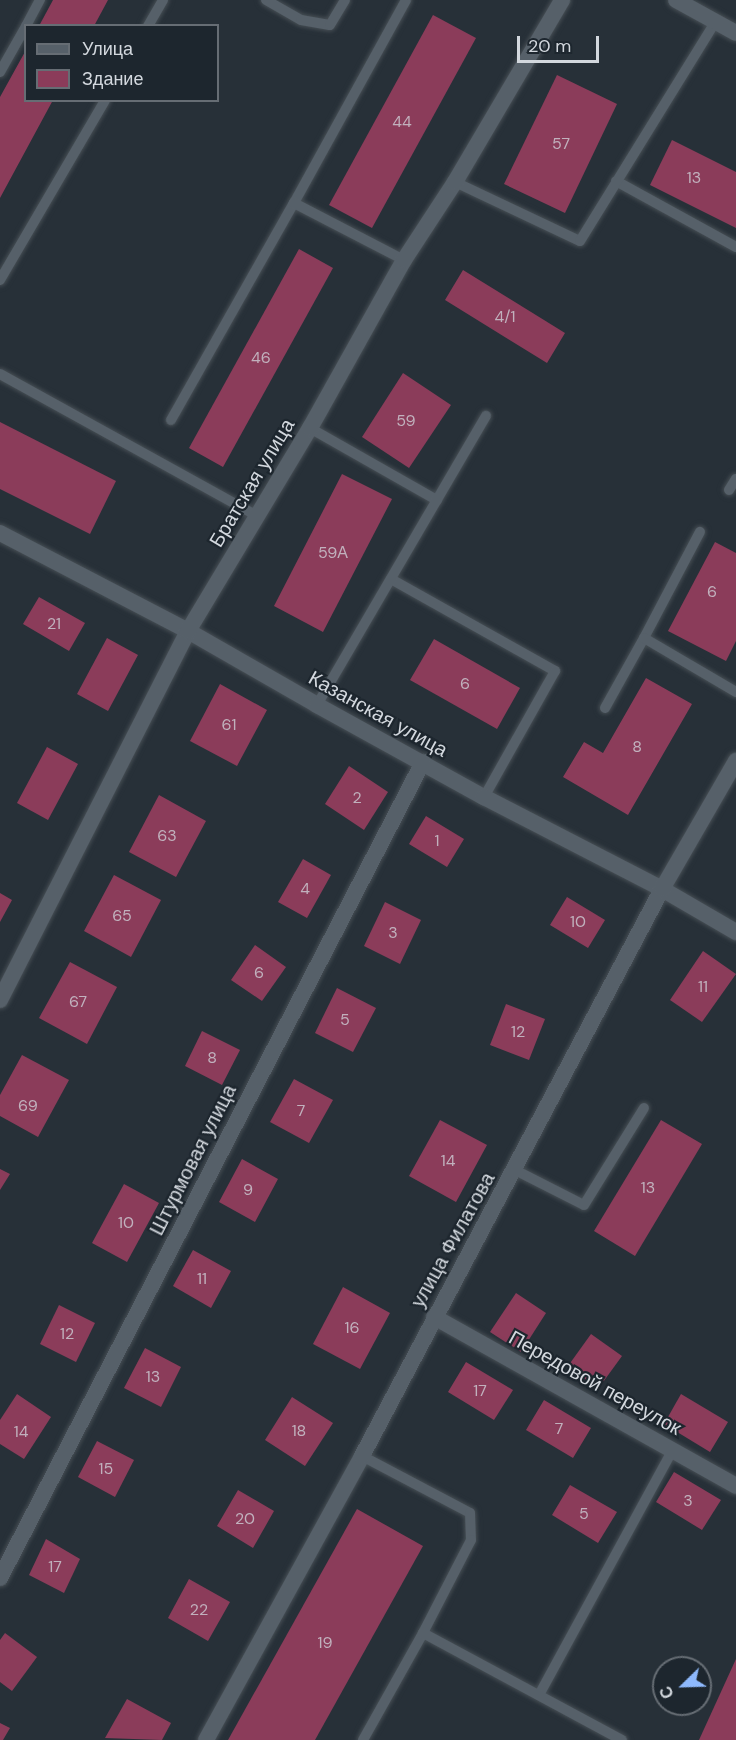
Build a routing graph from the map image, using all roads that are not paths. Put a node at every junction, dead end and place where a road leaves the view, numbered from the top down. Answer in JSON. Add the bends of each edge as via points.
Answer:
{"nodes":[{"id":1,"x":40,"y":0,"type":"edge"},
{"id":2,"x":163,"y":0,"type":"edge"},
{"id":3,"x":266,"y":0,"type":"edge"},
{"id":4,"x":345,"y":0,"type":"edge"},
{"id":5,"x":406,"y":0,"type":"edge"},
{"id":6,"x":562,"y":0,"type":"edge"},
{"id":7,"x":676,"y":0,"type":"edge"},
{"id":8,"x":715,"y":21,"type":"junction"},
{"id":9,"x":27,"y":24,"type":"edge"},
{"id":10,"x":149,"y":24,"type":"edge"},
{"id":11,"x":24,"y":30,"type":"edge"},
{"id":12,"x":736,"y":33,"type":"edge"},
{"id":13,"x":0,"y":72,"type":"edge"},
{"id":14,"x":104,"y":102,"type":"edge"},
{"id":15,"x":616,"y":181,"type":"junction"},
{"id":16,"x":454,"y":182,"type":"junction"},
{"id":17,"x":294,"y":203,"type":"junction"},
{"id":18,"x":736,"y":247,"type":"edge"},
{"id":19,"x":404,"y":260,"type":"junction"},
{"id":20,"x":0,"y":280,"type":"edge"},
{"id":21,"x":0,"y":374,"type":"edge"},
{"id":22,"x":486,"y":416,"type":"dead end"},
{"id":23,"x":171,"y":420,"type":"dead end"},
{"id":24,"x":310,"y":428,"type":"junction"},
{"id":25,"x":736,"y":479,"type":"edge"},
{"id":26,"x":729,"y":490,"type":"dead end"},
{"id":27,"x":437,"y":500,"type":"junction"},
{"id":28,"x":255,"y":516,"type":"junction"},
{"id":29,"x":700,"y":532,"type":"dead end"},
{"id":30,"x":0,"y":533,"type":"edge"},
{"id":31,"x":391,"y":579,"type":"junction"},
{"id":32,"x":188,"y":631,"type":"junction"},
{"id":33,"x":644,"y":638,"type":"junction"},
{"id":34,"x":736,"y":692,"type":"edge"},
{"id":35,"x":317,"y":705,"type":"junction"},
{"id":36,"x":605,"y":708,"type":"dead end"},
{"id":37,"x":736,"y":761,"type":"edge"},
{"id":38,"x":423,"y":762,"type":"junction"},
{"id":39,"x":484,"y":797,"type":"junction"},
{"id":40,"x":662,"y":889,"type":"junction"},
{"id":41,"x":736,"y":932,"type":"edge"},
{"id":42,"x":0,"y":1000,"type":"edge"},
{"id":43,"x":644,"y":1108,"type":"dead end"},
{"id":44,"x":515,"y":1170,"type":"junction"},
{"id":45,"x":434,"y":1317,"type":"junction"},
{"id":46,"x":672,"y":1451,"type":"junction"},
{"id":47,"x":362,"y":1456,"type":"junction"},
{"id":48,"x":736,"y":1486,"type":"edge"},
{"id":49,"x":0,"y":1578,"type":"edge"},
{"id":50,"x":423,"y":1632,"type":"junction"},
{"id":51,"x":540,"y":1695,"type":"junction"},
{"id":52,"x":206,"y":1740,"type":"edge"},
{"id":53,"x":363,"y":1740,"type":"edge"},
{"id":54,"x":622,"y":1740,"type":"edge"}],
"edges":[{"from":1,"to":9,"type":"lane"},
{"from":2,"to":10,"type":"lane"},
{"from":3,"to":4,"type":"lane","via":[[301,20],[330,25]]},
{"from":5,"to":17,"type":"lane"},
{"from":6,"to":16,"type":"street","name":"Братская улица"},
{"from":7,"to":8,"type":"street"},
{"from":8,"to":12,"type":"street"},
{"from":8,"to":15,"type":"lane"},
{"from":11,"to":13,"type":"lane"},
{"from":14,"to":20,"type":"lane"},
{"from":15,"to":16,"type":"lane","via":[[580,241]]},
{"from":15,"to":18,"type":"lane"},
{"from":16,"to":19,"type":"street","name":"Братская улица"},
{"from":17,"to":19,"type":"lane"},
{"from":17,"to":23,"type":"lane"},
{"from":19,"to":24,"type":"street","name":"Братская улица"},
{"from":21,"to":28,"type":"lane"},
{"from":22,"to":27,"type":"lane"},
{"from":24,"to":27,"type":"lane"},
{"from":24,"to":28,"type":"street","name":"Братская улица"},
{"from":25,"to":26,"type":"lane"},
{"from":27,"to":31,"type":"lane"},
{"from":28,"to":32,"type":"street","name":"Братская улица"},
{"from":29,"to":33,"type":"lane"},
{"from":30,"to":32,"type":"street","name":"Казанская улица"},
{"from":31,"to":35,"type":"lane"},
{"from":31,"to":39,"type":"lane","via":[[555,671]]},
{"from":32,"to":35,"type":"street","name":"Казанская улица"},
{"from":32,"to":42,"type":"street","name":"Братская улица"},
{"from":33,"to":34,"type":"lane"},
{"from":33,"to":36,"type":"lane"},
{"from":35,"to":38,"type":"street","name":"Казанская улица"},
{"from":37,"to":40,"type":"street","name":"улица Филатова"},
{"from":38,"to":39,"type":"street","name":"Казанская улица"},
{"from":38,"to":49,"type":"street","name":"Штурмовая улица"},
{"from":39,"to":40,"type":"street","name":"Казанская улица"},
{"from":40,"to":41,"type":"street","name":"Казанская улица"},
{"from":40,"to":44,"type":"street","name":"улица Филатова"},
{"from":43,"to":44,"type":"lane","via":[[584,1205]]},
{"from":44,"to":45,"type":"street","name":"улица Филатова"},
{"from":45,"to":46,"type":"street","name":"Передовой переулок"},
{"from":45,"to":47,"type":"street","name":"улица Филатова"},
{"from":46,"to":48,"type":"street","name":"Передовой переулок"},
{"from":46,"to":51,"type":"lane"},
{"from":47,"to":50,"type":"lane","via":[[470,1513],[471,1540]]},
{"from":47,"to":52,"type":"street","name":"улица Филатова"},
{"from":50,"to":51,"type":"lane"},
{"from":50,"to":53,"type":"lane"},
{"from":51,"to":54,"type":"lane"}]}
